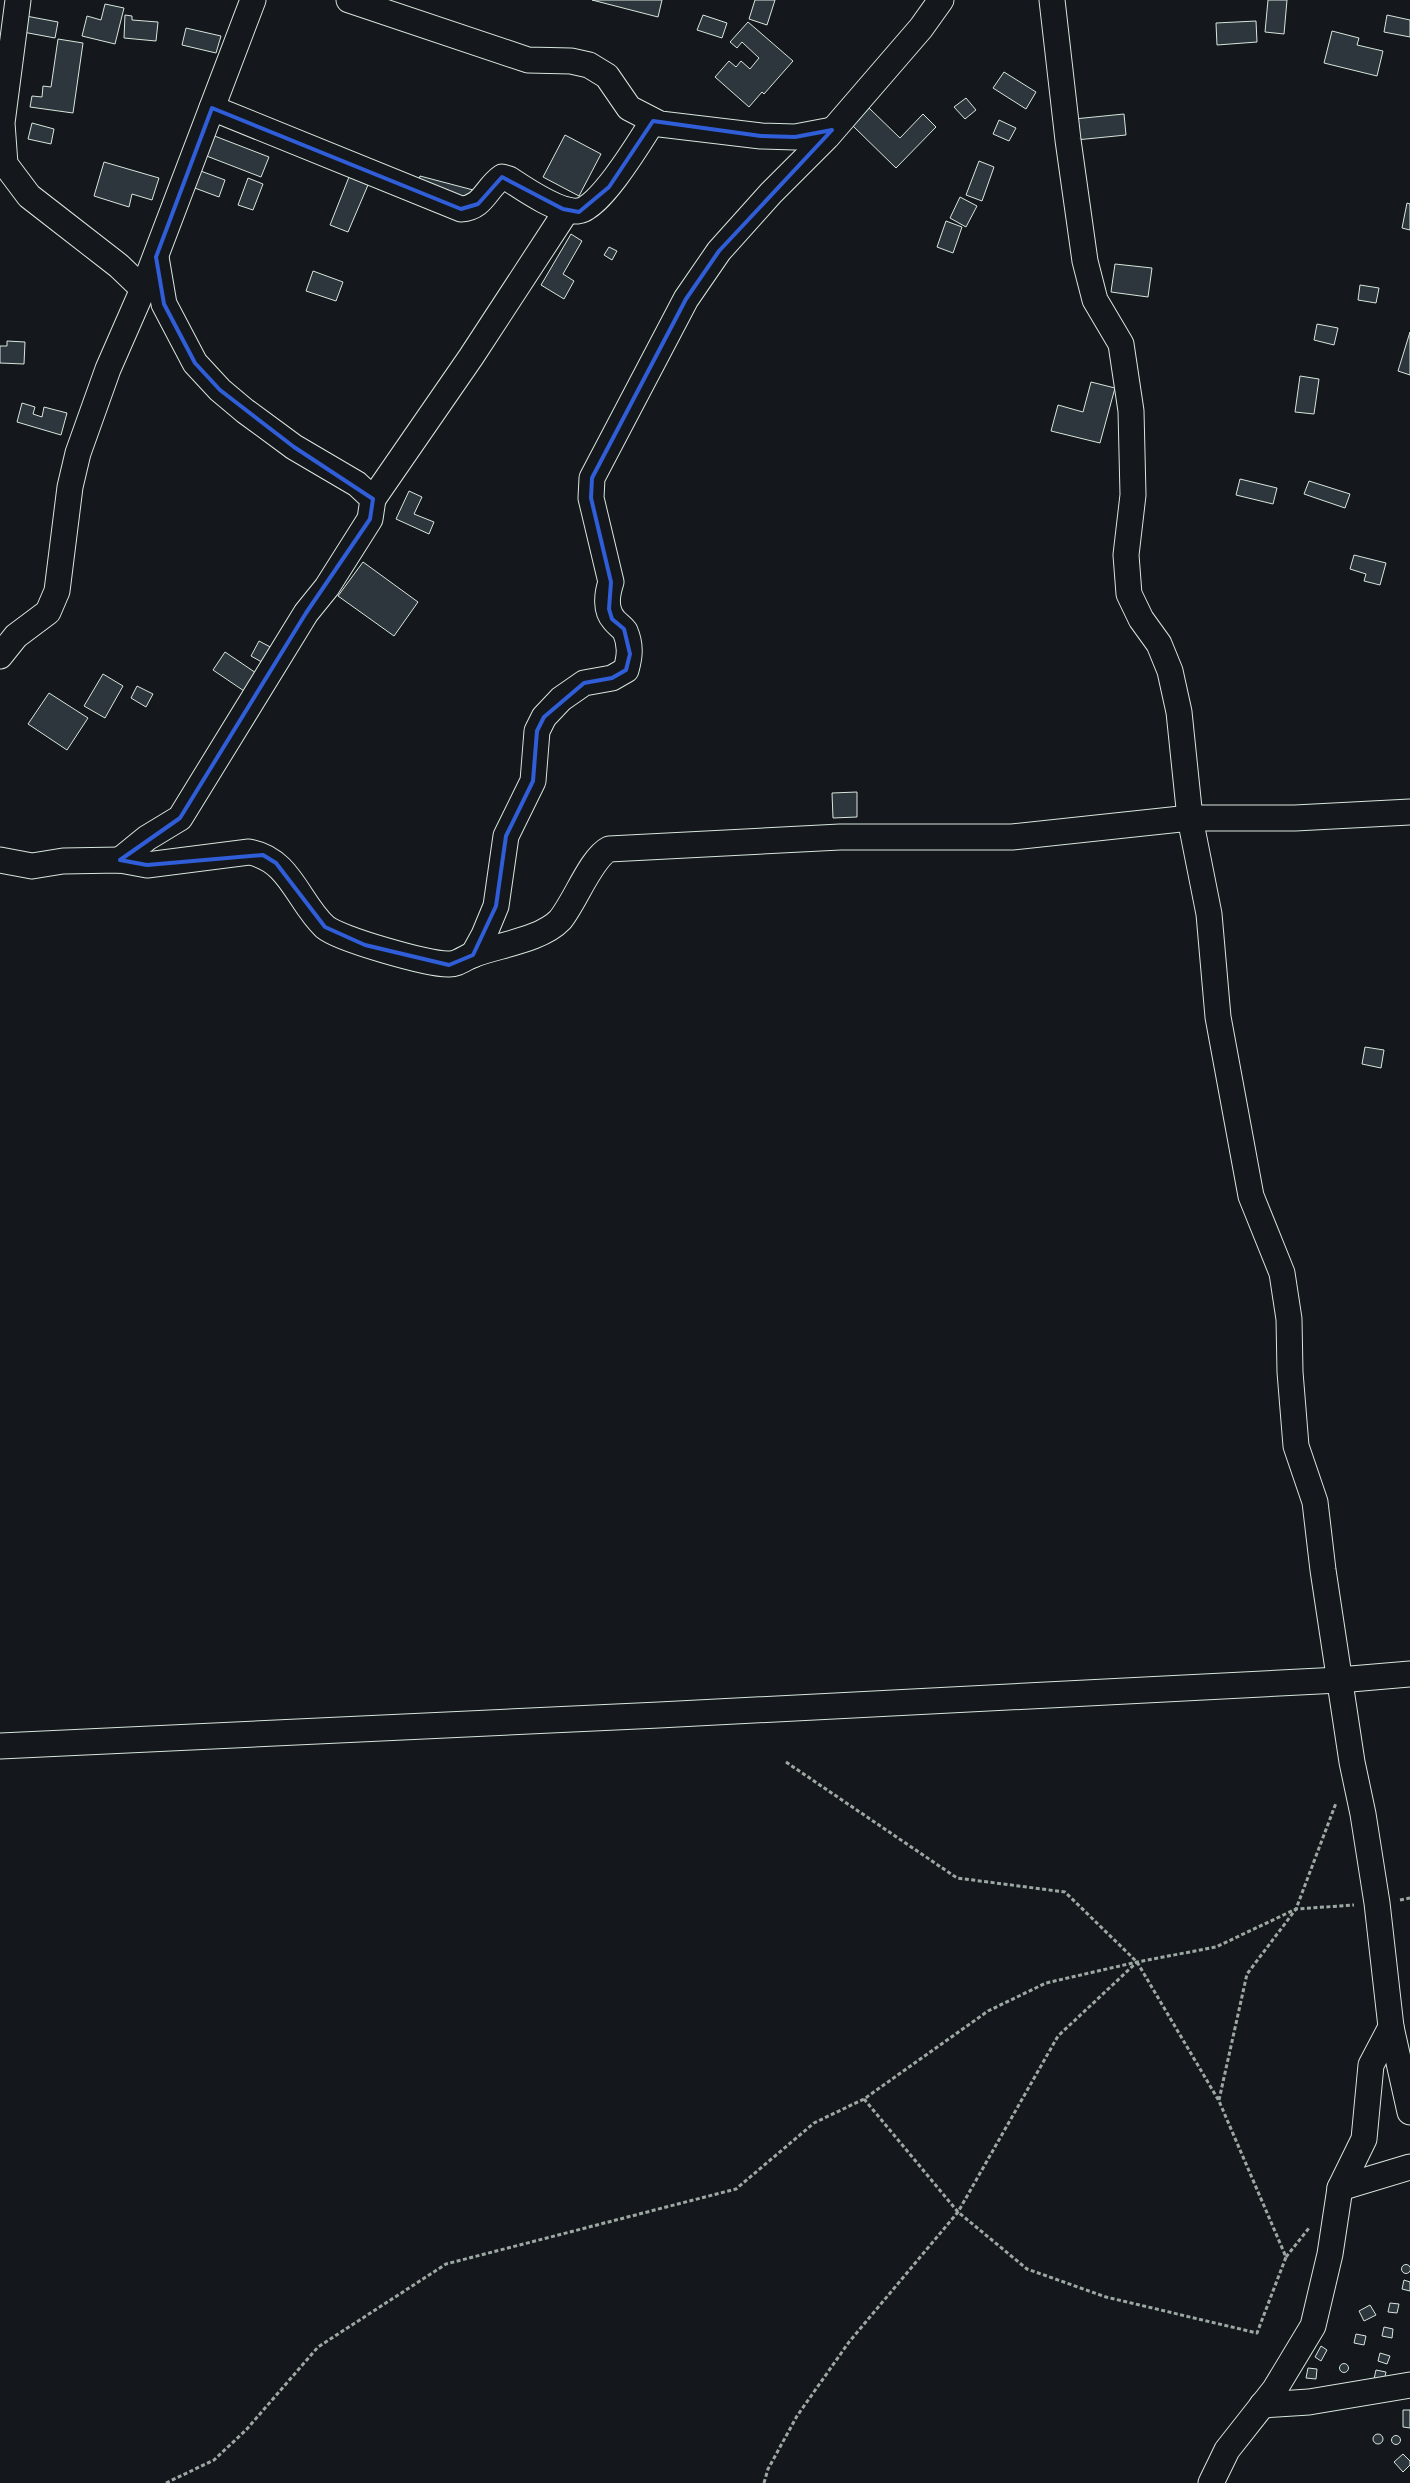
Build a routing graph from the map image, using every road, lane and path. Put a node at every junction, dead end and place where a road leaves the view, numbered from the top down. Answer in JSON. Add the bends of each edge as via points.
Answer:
{"nodes":[{"id":1,"x":18,"y":0,"type":"edge"},
{"id":2,"x":253,"y":0,"type":"edge"},
{"id":3,"x":349,"y":0,"type":"edge"},
{"id":4,"x":940,"y":0,"type":"edge"},
{"id":5,"x":1052,"y":0,"type":"edge"},
{"id":6,"x":212,"y":108,"type":"junction"},
{"id":7,"x":653,"y":121,"type":"junction"},
{"id":8,"x":832,"y":130,"type":"junction"},
{"id":9,"x":2,"y":144,"type":"edge"},
{"id":10,"x":566,"y":210,"type":"junction"},
{"id":11,"x":156,"y":257,"type":"junction"},
{"id":12,"x":143,"y":289,"type":"junction"},
{"id":13,"x":373,"y":499,"type":"junction"},
{"id":14,"x":0,"y":656,"type":"edge"},
{"id":15,"x":1410,"y":812,"type":"edge"},
{"id":16,"x":1190,"y":818,"type":"junction"},
{"id":17,"x":0,"y":860,"type":"edge"},
{"id":18,"x":120,"y":860,"type":"junction"},
{"id":19,"x":473,"y":955,"type":"junction"},
{"id":20,"x":1410,"y":1674,"type":"edge"},
{"id":21,"x":1339,"y":1680,"type":"junction"},
{"id":22,"x":0,"y":1746,"type":"edge"},
{"id":23,"x":786,"y":1762,"type":"dead end"},
{"id":24,"x":1338,"y":1799,"type":"dead end"},
{"id":25,"x":1410,"y":1898,"type":"edge"},
{"id":26,"x":1377,"y":1903,"type":"junction"},
{"id":27,"x":1296,"y":1909,"type":"junction"},
{"id":28,"x":1137,"y":1962,"type":"junction"},
{"id":29,"x":1391,"y":2027,"type":"junction"},
{"id":30,"x":864,"y":2099,"type":"junction"},
{"id":31,"x":1219,"y":2101,"type":"junction"},
{"id":32,"x":1410,"y":2112,"type":"edge"},
{"id":33,"x":1410,"y":2167,"type":"edge"},
{"id":34,"x":1340,"y":2188,"type":"junction"},
{"id":35,"x":958,"y":2212,"type":"junction"},
{"id":36,"x":1410,"y":2385,"type":"edge"},
{"id":37,"x":1262,"y":2405,"type":"junction"},
{"id":38,"x":166,"y":2483,"type":"edge"},
{"id":39,"x":764,"y":2483,"type":"edge"},
{"id":40,"x":1211,"y":2483,"type":"edge"}],
"edges":[{"from":1,"to":9,"type":"street"},
{"from":2,"to":6,"type":"street"},
{"from":3,"to":7,"type":"street","via":[[528,60],[571,60],[589,65],[607,76],[629,108]]},
{"from":4,"to":8,"type":"street","via":[[921,28]]},
{"from":5,"to":16,"type":"street","via":[[1085,261],[1095,300],[1121,344],[1132,411],[1133,495],[1126,555],[1129,594],[1141,619],[1159,644],[1170,671]]},
{"from":6,"to":10,"type":"street","via":[[460,209],[471,209],[478,204],[494,182],[502,177]]},
{"from":6,"to":11,"type":"street"},
{"from":7,"to":8,"type":"street","via":[[761,136],[795,137]]},
{"from":7,"to":10,"type":"street","via":[[608,187],[592,204],[579,212]]},
{"from":8,"to":19,"type":"street","via":[[719,251],[692,291],[592,478],[591,498],[611,582],[607,595],[609,609],[612,619],[624,629],[630,654],[626,670],[612,678],[584,683],[561,699],[544,717],[537,731],[533,781],[506,836],[496,906]]},
{"from":9,"to":12,"type":"street","via":[[5,164],[29,196],[119,266]]},
{"from":10,"to":13,"type":"street","via":[[471,357]]},
{"from":11,"to":12,"type":"street"},
{"from":11,"to":13,"type":"street","via":[[164,304],[195,363],[245,411],[294,447],[357,484]]},
{"from":12,"to":14,"type":"street","via":[[108,369],[78,453],[70,487],[58,591],[48,612],[16,636]]},
{"from":13,"to":18,"type":"street","via":[[370,518],[327,587],[306,613],[180,818]]},
{"from":15,"to":16,"type":"street","via":[[1295,818]]},
{"from":16,"to":19,"type":"street","via":[[1012,837],[840,837],[609,849],[597,858],[578,894],[558,921],[535,935]]},
{"from":16,"to":21,"type":"street","via":[[1209,914],[1218,1017],[1250,1196],[1282,1273],[1289,1319],[1296,1446],[1315,1502]]},
{"from":17,"to":18,"type":"street","via":[[32,866],[63,861]]},
{"from":18,"to":19,"type":"street","via":[[147,865],[249,852],[263,855],[276,864],[326,927],[364,945],[449,965]]},
{"from":20,"to":21,"type":"street"},
{"from":21,"to":22,"type":"street"},
{"from":21,"to":26,"type":"street"},
{"from":23,"to":28,"type":"path","via":[[957,1878],[1065,1892]]},
{"from":24,"to":27,"type":"path"},
{"from":25,"to":26,"type":"path"},
{"from":26,"to":27,"type":"path"},
{"from":26,"to":29,"type":"street"},
{"from":27,"to":28,"type":"path","via":[[1216,1947]]},
{"from":27,"to":31,"type":"path","via":[[1247,1974]]},
{"from":28,"to":30,"type":"path","via":[[1046,1983],[988,2012]]},
{"from":28,"to":31,"type":"path"},
{"from":28,"to":35,"type":"path","via":[[1058,2036]]},
{"from":29,"to":32,"type":"street"},
{"from":29,"to":34,"type":"street","via":[[1372,2065],[1364,2139]]},
{"from":30,"to":35,"type":"path"},
{"from":30,"to":38,"type":"path","via":[[814,2123],[736,2189],[446,2264],[318,2347],[246,2430],[214,2460]]},
{"from":31,"to":35,"type":"path","via":[[1286,2257],[1257,2333],[1106,2297],[1027,2268]]},
{"from":33,"to":34,"type":"street"},
{"from":34,"to":37,"type":"street","via":[[1330,2254],[1313,2326]]},
{"from":35,"to":39,"type":"path","via":[[849,2342],[797,2416],[768,2469]]},
{"from":36,"to":37,"type":"street","via":[[1310,2402]]},
{"from":37,"to":40,"type":"street","via":[[1226,2450]]}]}
